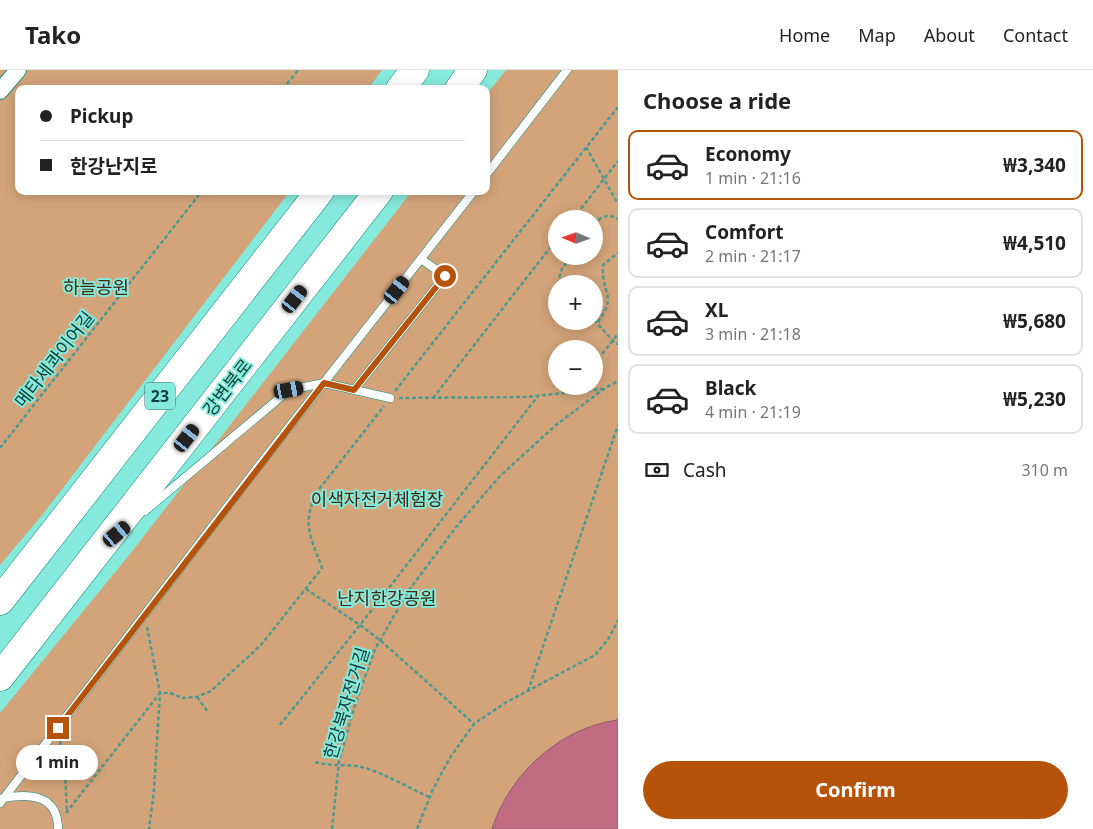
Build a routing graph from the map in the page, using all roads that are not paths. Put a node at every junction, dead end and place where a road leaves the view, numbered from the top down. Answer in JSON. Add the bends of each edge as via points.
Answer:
{"nodes":[{"id":1,"x":18,"y":70,"type":"edge"},
{"id":2,"x":415,"y":70,"type":"edge"},
{"id":3,"x":473,"y":70,"type":"edge"},
{"id":4,"x":567,"y":70,"type":"edge"},
{"id":5,"x":403,"y":85,"type":"edge"},
{"id":6,"x":462,"y":85,"type":"edge"},
{"id":7,"x":0,"y":91,"type":"edge"},
{"id":8,"x":490,"y":170,"type":"edge"},
{"id":9,"x":317,"y":195,"type":"edge"},
{"id":10,"x":376,"y":195,"type":"edge"},
{"id":11,"x":471,"y":195,"type":"edge"},
{"id":12,"x":421,"y":259,"type":"junction"},
{"id":13,"x":324,"y":383,"type":"junction"},
{"id":14,"x":354,"y":390,"type":"junction"},
{"id":15,"x":390,"y":398,"type":"road end"},
{"id":16,"x":140,"y":514,"type":"dead end"},
{"id":17,"x":133,"y":521,"type":"dead end"},
{"id":18,"x":103,"y":546,"type":"junction"},
{"id":19,"x":0,"y":601,"type":"edge"},
{"id":20,"x":0,"y":677,"type":"edge"},
{"id":21,"x":2,"y":801,"type":"edge"},
{"id":22,"x":58,"y":829,"type":"edge"}],
"edges":[{"from":1,"to":7,"type":"street"},
{"from":2,"to":5,"type":"highway"},
{"from":3,"to":6,"type":"highway"},
{"from":4,"to":8,"type":"lane"},
{"from":9,"to":19,"type":"highway","number":"23"},
{"from":10,"to":18,"type":"highway","name":"강변북로"},
{"from":11,"to":12,"type":"lane"},
{"from":12,"to":13,"type":"lane"},
{"from":12,"to":14,"type":"lane","via":[[445,276]]},
{"from":13,"to":14,"type":"lane"},
{"from":13,"to":16,"type":"lane","via":[[289,390]]},
{"from":13,"to":21,"type":"lane"},
{"from":14,"to":15,"type":"lane"},
{"from":17,"to":18,"type":"lane"},
{"from":18,"to":20,"type":"highway","name":"강변북로"},
{"from":21,"to":22,"type":"lane","via":[[18,795],[47,801],[54,809]]}]}
